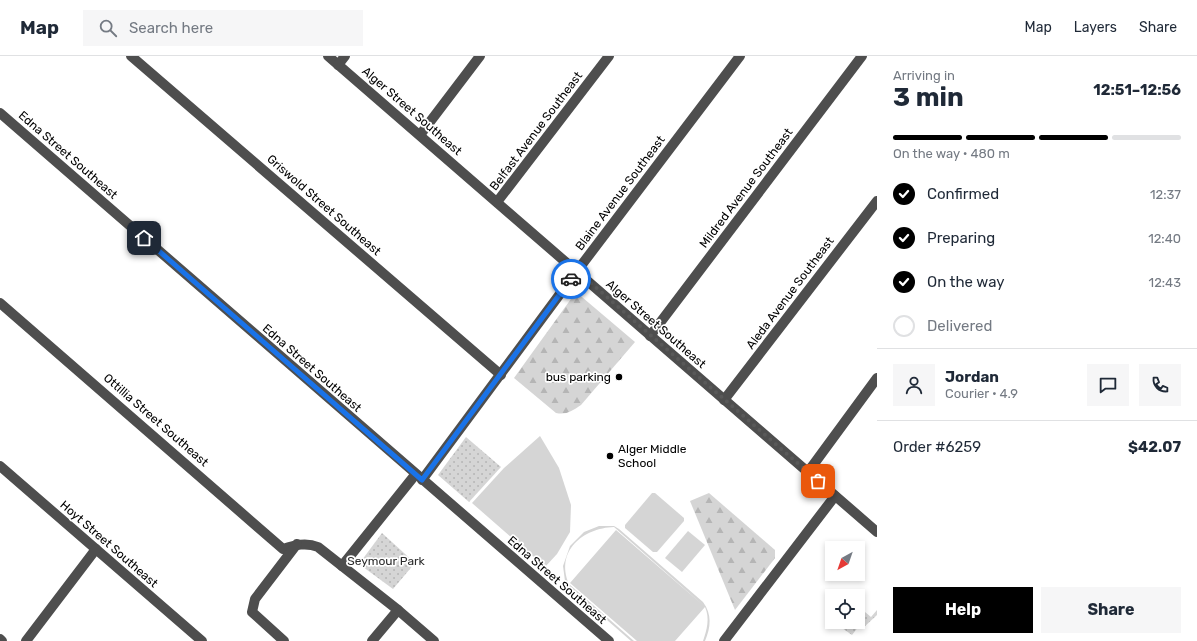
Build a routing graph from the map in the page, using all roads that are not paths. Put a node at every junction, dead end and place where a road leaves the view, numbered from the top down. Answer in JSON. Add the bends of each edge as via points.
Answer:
{"nodes":[{"id":1,"x":131,"y":56,"type":"edge"},
{"id":2,"x":328,"y":56,"type":"edge"},
{"id":3,"x":345,"y":56,"type":"edge"},
{"id":4,"x":480,"y":56,"type":"edge"},
{"id":5,"x":609,"y":56,"type":"edge"},
{"id":6,"x":740,"y":56,"type":"edge"},
{"id":7,"x":862,"y":56,"type":"edge"},
{"id":8,"x":338,"y":65,"type":"junction"},
{"id":9,"x":0,"y":113,"type":"edge"},
{"id":10,"x":420,"y":135,"type":"junction"},
{"id":11,"x":877,"y":201,"type":"edge"},
{"id":12,"x":497,"y":202,"type":"junction"},
{"id":13,"x":577,"y":271,"type":"junction"},
{"id":14,"x":0,"y":303,"type":"edge"},
{"id":15,"x":650,"y":336,"type":"junction"},
{"id":16,"x":501,"y":374,"type":"junction"},
{"id":17,"x":877,"y":378,"type":"edge"},
{"id":18,"x":724,"y":400,"type":"junction"},
{"id":19,"x":0,"y":466,"type":"edge"},
{"id":20,"x":808,"y":472,"type":"junction"},
{"id":21,"x":419,"y":478,"type":"junction"},
{"id":22,"x":835,"y":496,"type":"junction"},
{"id":23,"x":877,"y":532,"type":"edge"},
{"id":24,"x":297,"y":544,"type":"junction"},
{"id":25,"x":96,"y":549,"type":"junction"},
{"id":26,"x":342,"y":566,"type":"junction"},
{"id":27,"x":398,"y":610,"type":"junction"},
{"id":28,"x":26,"y":641,"type":"edge"},
{"id":29,"x":202,"y":641,"type":"edge"},
{"id":30,"x":284,"y":641,"type":"edge"},
{"id":31,"x":372,"y":641,"type":"edge"},
{"id":32,"x":434,"y":641,"type":"edge"},
{"id":33,"x":609,"y":641,"type":"edge"},
{"id":34,"x":724,"y":641,"type":"edge"}],
"edges":[{"from":1,"to":16,"type":"street","name":"Griswold Street Southeast"},
{"from":2,"to":8,"type":"street","name":"Alger Street Southeast"},
{"from":3,"to":8,"type":"street"},
{"from":4,"to":10,"type":"street"},
{"from":5,"to":12,"type":"street","name":"Belfast Avenue Southeast"},
{"from":6,"to":13,"type":"street","name":"Blaine Avenue Southeast"},
{"from":7,"to":15,"type":"street","name":"Mildred Avenue Southeast"},
{"from":8,"to":10,"type":"street","name":"Alger Street Southeast"},
{"from":9,"to":21,"type":"street","name":"Edna Street Southeast"},
{"from":10,"to":12,"type":"street","name":"Alger Street Southeast"},
{"from":11,"to":18,"type":"street","name":"Aleda Avenue Southeast"},
{"from":12,"to":13,"type":"street","name":"Alger Street Southeast"},
{"from":13,"to":15,"type":"street","name":"Alger Street Southeast"},
{"from":13,"to":16,"type":"street","name":"Blaine Avenue Southeast"},
{"from":14,"to":24,"type":"street","name":"Ottillia Street Southeast","via":[[283,549]]},
{"from":15,"to":18,"type":"street","name":"Alger Street Southeast"},
{"from":16,"to":21,"type":"street","name":"Blaine Avenue Southeast"},
{"from":17,"to":20,"type":"street"},
{"from":18,"to":20,"type":"street","name":"Alger Street Southeast"},
{"from":19,"to":25,"type":"street","name":"Hoyt Street Southeast"},
{"from":20,"to":22,"type":"street","name":"Alger Street Southeast"},
{"from":21,"to":26,"type":"street","name":"Blaine Avenue Southeast"},
{"from":21,"to":33,"type":"street","name":"Edna Street Southeast"},
{"from":22,"to":23,"type":"street","name":"Alger Street Southeast"},
{"from":22,"to":34,"type":"street"},
{"from":24,"to":26,"type":"street","via":[[318,547]]},
{"from":24,"to":30,"type":"street","via":[[255,599],[252,612]]},
{"from":25,"to":28,"type":"street"},
{"from":25,"to":29,"type":"street","name":"Hoyt Street Southeast"},
{"from":26,"to":27,"type":"street"},
{"from":27,"to":31,"type":"street"},
{"from":27,"to":32,"type":"street"}]}
